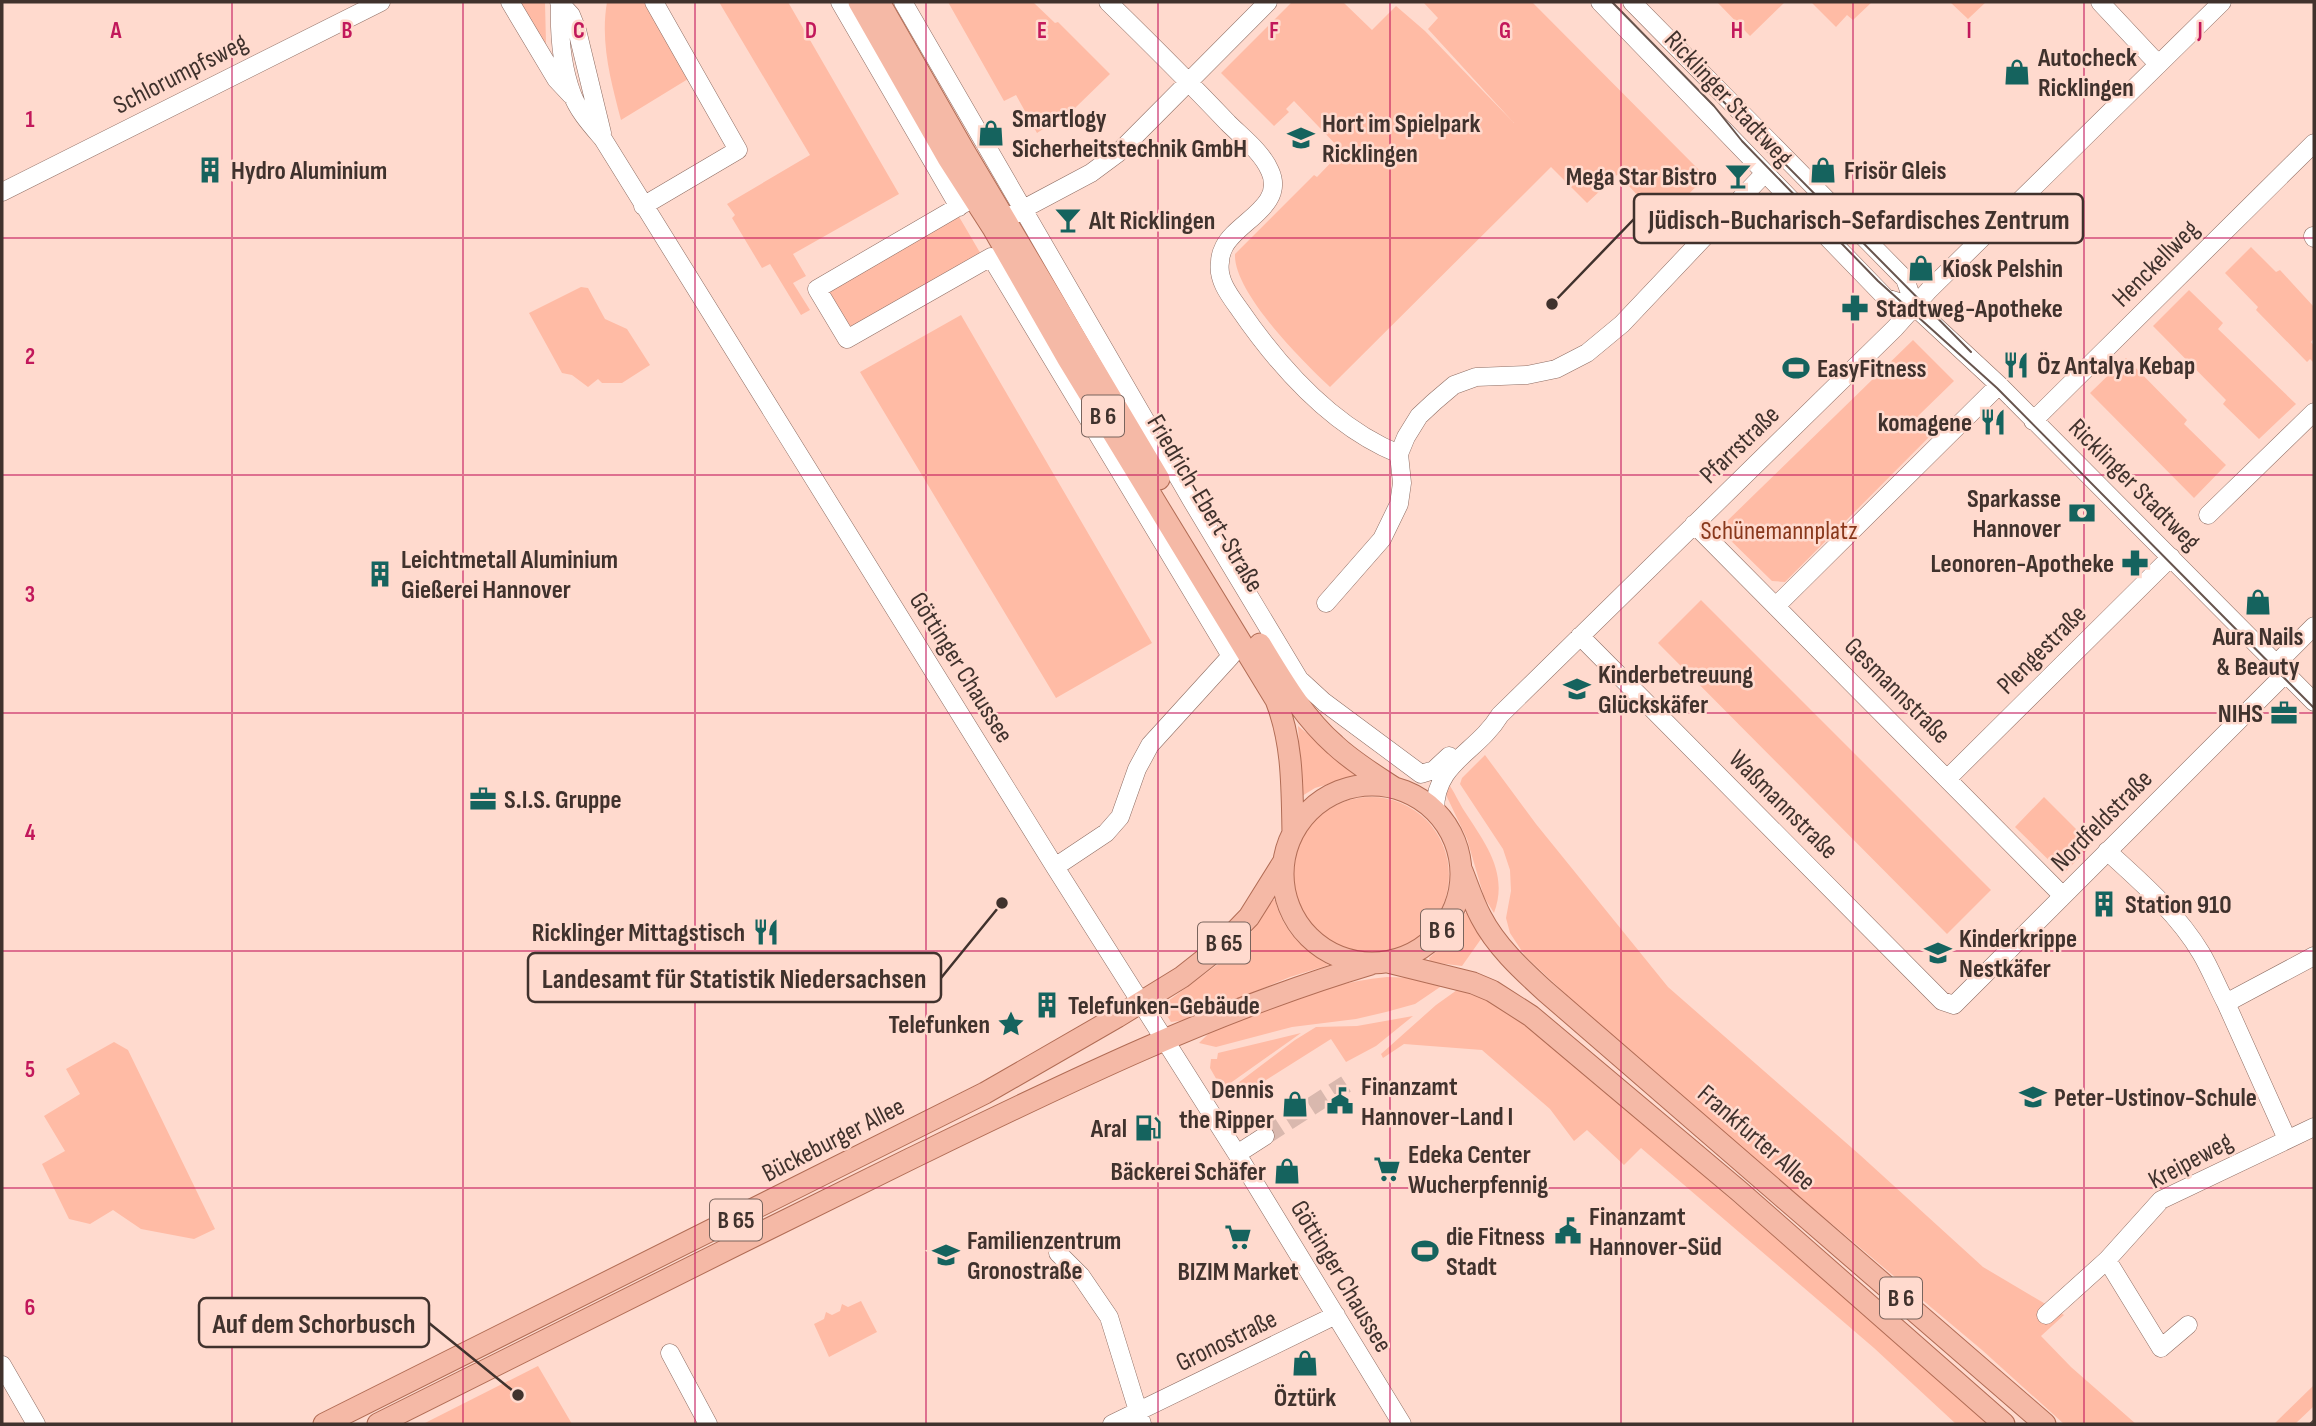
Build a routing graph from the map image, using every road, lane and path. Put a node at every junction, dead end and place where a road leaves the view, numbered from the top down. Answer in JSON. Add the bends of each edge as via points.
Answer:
{"nodes":[{"id":1,"x":381,"y":2,"type":"edge"},
{"id":2,"x":510,"y":2,"type":"edge"},
{"id":3,"x":560,"y":2,"type":"edge"},
{"id":4,"x":653,"y":2,"type":"edge"},
{"id":5,"x":840,"y":2,"type":"edge"},
{"id":6,"x":902,"y":2,"type":"edge"},
{"id":7,"x":1108,"y":2,"type":"edge"},
{"id":8,"x":1268,"y":2,"type":"edge"},
{"id":9,"x":1600,"y":2,"type":"edge"},
{"id":10,"x":1633,"y":2,"type":"edge"},
{"id":11,"x":2100,"y":2,"type":"edge"},
{"id":12,"x":2222,"y":2,"type":"edge"},
{"id":13,"x":864,"y":10,"type":"edge"},
{"id":14,"x":2158,"y":64,"type":"junction"},
{"id":15,"x":1189,"y":82,"type":"junction"},
{"id":16,"x":572,"y":96,"type":"junction"},
{"id":17,"x":603,"y":139,"type":"junction"},
{"id":18,"x":2314,"y":143,"type":"edge"},
{"id":19,"x":1764,"y":174,"type":"junction"},
{"id":20,"x":2,"y":192,"type":"edge"},
{"id":21,"x":967,"y":202,"type":"junction"},
{"id":22,"x":643,"y":206,"type":"junction"},
{"id":23,"x":1014,"y":214,"type":"junction"},
{"id":24,"x":1915,"y":307,"type":"junction"},
{"id":25,"x":1999,"y":385,"type":"junction"},
{"id":26,"x":2314,"y":412,"type":"edge"},
{"id":27,"x":2033,"y":421,"type":"junction"},
{"id":28,"x":1399,"y":454,"type":"junction"},
{"id":29,"x":2208,"y":515,"type":"dead end"},
{"id":30,"x":1694,"y":524,"type":"junction"},
{"id":31,"x":2171,"y":557,"type":"junction"},
{"id":32,"x":1326,"y":603,"type":"dead end"},
{"id":33,"x":1776,"y":606,"type":"junction"},
{"id":34,"x":2314,"y":626,"type":"edge"},
{"id":35,"x":1580,"y":636,"type":"junction"},
{"id":36,"x":1259,"y":658,"type":"junction"},
{"id":37,"x":2281,"y":669,"type":"junction"},
{"id":38,"x":2314,"y":702,"type":"edge"},
{"id":39,"x":1500,"y":715,"type":"junction"},
{"id":40,"x":1948,"y":778,"type":"junction"},
{"id":41,"x":1392,"y":787,"type":"junction"},
{"id":42,"x":1435,"y":810,"type":"junction"},
{"id":43,"x":1293,"y":833,"type":"junction"},
{"id":44,"x":2107,"y":851,"type":"junction"},
{"id":45,"x":1284,"y":860,"type":"junction"},
{"id":46,"x":1055,"y":867,"type":"junction"},
{"id":47,"x":1462,"y":871,"type":"junction"},
{"id":48,"x":2063,"y":896,"type":"junction"},
{"id":49,"x":2314,"y":956,"type":"edge"},
{"id":50,"x":1380,"y":963,"type":"junction"},
{"id":51,"x":1141,"y":1003,"type":"junction"},
{"id":52,"x":2226,"y":1003,"type":"junction"},
{"id":53,"x":1954,"y":1005,"type":"joint"},
{"id":54,"x":1164,"y":1040,"type":"junction"},
{"id":55,"x":2314,"y":1127,"type":"edge"},
{"id":56,"x":1265,"y":1136,"type":"tunnel mouth"},
{"id":57,"x":2287,"y":1139,"type":"junction"},
{"id":58,"x":1237,"y":1154,"type":"junction"},
{"id":59,"x":1058,"y":1253,"type":"dead end"},
{"id":60,"x":2107,"y":1260,"type":"junction"},
{"id":61,"x":1336,"y":1315,"type":"junction"},
{"id":62,"x":2046,"y":1315,"type":"dead end"},
{"id":63,"x":2188,"y":1325,"type":"dead end"},
{"id":64,"x":670,"y":1353,"type":"dead end"},
{"id":65,"x":2,"y":1365,"type":"edge"},
{"id":66,"x":1140,"y":1418,"type":"edge"},
{"id":67,"x":36,"y":1424,"type":"edge"},
{"id":68,"x":324,"y":1424,"type":"edge"},
{"id":69,"x":378,"y":1424,"type":"edge"},
{"id":70,"x":708,"y":1424,"type":"edge"},
{"id":71,"x":1112,"y":1424,"type":"edge"},
{"id":72,"x":1402,"y":1424,"type":"edge"},
{"id":73,"x":2004,"y":1424,"type":"edge"},
{"id":74,"x":2045,"y":1424,"type":"edge"}],
"edges":[{"from":1,"to":20,"type":"street","name":"Schlorumpfsweg"},
{"from":2,"to":16,"type":"street","name":"Göttinger Chaussee","via":[[556,79]]},
{"from":3,"to":16,"type":"street","name":"Göttinger Chaussee","via":[[561,48]]},
{"from":3,"to":17,"type":"street","name":"Göttinger Chaussee","via":[[577,30]]},
{"from":4,"to":22,"type":"street","via":[[738,150]]},
{"from":5,"to":13,"type":"street","name":"Friedrich-Ebert-Straße"},
{"from":6,"to":23,"type":"street","name":"Friedrich-Ebert-Straße"},
{"from":7,"to":15,"type":"street"},
{"from":8,"to":15,"type":"street"},
{"from":9,"to":19,"type":"street","name":"Ricklinger Stadtweg"},
{"from":10,"to":24,"type":"street","name":"Ricklinger Stadtweg","via":[[1905,279]]},
{"from":11,"to":14,"type":"street"},
{"from":12,"to":14,"type":"street","name":"Pfarrstraße"},
{"from":13,"to":21,"type":"main road","name":"Friedrich-Ebert-Straße","number":"B 6","via":[[948,158]]},
{"from":13,"to":23,"type":"main road","name":"Friedrich-Ebert-Straße","number":"B 6"},
{"from":14,"to":24,"type":"street","name":"Pfarrstraße"},
{"from":15,"to":23,"type":"street","via":[[1118,153]]},
{"from":15,"to":28,"type":"street","via":[[1263,160],[1273,180],[1271,195],[1261,209],[1224,246],[1220,276],[1229,295],[1300,385],[1345,423]]},
{"from":16,"to":17,"type":"street","name":"Göttinger Chaussee"},
{"from":17,"to":22,"type":"street","name":"Göttinger Chaussee"},
{"from":18,"to":27,"type":"street","name":"Henckellweg"},
{"from":19,"to":24,"type":"street","name":"Ricklinger Stadtweg","via":[[1886,298]]},
{"from":19,"to":28,"type":"street","via":[[1622,324],[1587,353],[1556,369],[1476,377],[1454,385],[1419,416]]},
{"from":21,"to":36,"type":"main road","name":"Friedrich-Ebert-Straße","number":"B 6"},
{"from":21,"to":36,"type":"street","name":"Friedrich-Ebert-Straße","via":[[817,289],[847,339],[991,257]]},
{"from":22,"to":46,"type":"street","name":"Göttinger Chaussee"},
{"from":23,"to":36,"type":"main road","name":"Friedrich-Ebert-Straße","number":"B 6","via":[[1109,396]]},
{"from":24,"to":25,"type":"street","name":"Ricklinger Stadtweg"},
{"from":24,"to":30,"type":"street","name":"Pfarrstraße"},
{"from":25,"to":27,"type":"street","name":"Ricklinger Stadtweg"},
{"from":25,"to":33,"type":"street"},
{"from":26,"to":29,"type":"street"},
{"from":27,"to":31,"type":"street","name":"Ricklinger Stadtweg"},
{"from":28,"to":32,"type":"street","via":[[1399,504],[1382,539]]},
{"from":30,"to":33,"type":"street","name":"Gesmannstraße"},
{"from":30,"to":35,"type":"street","name":"Pfarrstraße"},
{"from":31,"to":37,"type":"street","name":"Ricklinger Stadtweg"},
{"from":31,"to":40,"type":"street","name":"Plengestraße"},
{"from":33,"to":40,"type":"street","name":"Gesmannstraße"},
{"from":34,"to":37,"type":"street","name":"Nordfeldstraße"},
{"from":35,"to":39,"type":"street","name":"Pfarrstraße"},
{"from":35,"to":53,"type":"street","name":"Waßmannstraße","via":[[1942,1001]]},
{"from":36,"to":39,"type":"street","name":"Pfarrstraße","via":[[1299,679],[1421,774],[1434,770],[1483,722]]},
{"from":36,"to":41,"type":"main road","name":"Friedrich-Ebert-Straße","number":"B 6","via":[[1315,725],[1349,757]]},
{"from":36,"to":43,"type":"main road","name":"Friedrich-Ebert-Straße","number":"B 6","via":[[1287,733]]},
{"from":36,"to":46,"type":"street","via":[[1150,745],[1120,817],[1106,833]]},
{"from":37,"to":38,"type":"street","name":"Ricklinger Stadtweg"},
{"from":37,"to":44,"type":"street","name":"Nordfeldstraße"},
{"from":39,"to":42,"type":"street","name":"Pfarrstraße","via":[[1492,729],[1443,776]]},
{"from":40,"to":48,"type":"street","name":"Gesmannstraße"},
{"from":41,"to":42,"type":"main road","number":"B 6"},
{"from":41,"to":43,"type":"main road","number":"B 6","via":[[1359,786],[1327,797]]},
{"from":42,"to":47,"type":"main road","number":"B 6","via":[[1454,838]]},
{"from":43,"to":45,"type":"main road","number":"B 6"},
{"from":44,"to":48,"type":"street","name":"Nordfeldstraße"},
{"from":44,"to":52,"type":"street","via":[[2181,926],[2201,953]]},
{"from":45,"to":50,"type":"main road","number":"B 6","via":[[1288,902],[1310,939],[1338,957]]},
{"from":45,"to":51,"type":"main road","name":"Bückeburger Allee","number":"B 65","via":[[1249,917],[1220,947]]},
{"from":46,"to":51,"type":"street","name":"Göttinger Chaussee"},
{"from":47,"to":50,"type":"main road","number":"B 6","via":[[1461,889],[1447,923],[1422,948]]},
{"from":47,"to":74,"type":"main road","name":"Frankfurter Allee","number":"B 6","via":[[1480,917],[1545,991]]},
{"from":48,"to":53,"type":"street","name":"Nordfeldstraße"},
{"from":49,"to":52,"type":"street"},
{"from":50,"to":54,"type":"main road","name":"Bückeburger Allee","number":"B 65","via":[[1268,998]]},
{"from":50,"to":73,"type":"main road","name":"Frankfurter Allee","number":"B 6","via":[[1474,983],[1531,1016]]},
{"from":51,"to":54,"type":"street","name":"Göttinger Chaussee"},
{"from":51,"to":68,"type":"main road","name":"Bückeburger Allee","number":"B 65","via":[[985,1093]]},
{"from":52,"to":57,"type":"street"},
{"from":54,"to":58,"type":"street","name":"Göttinger Chaussee"},
{"from":54,"to":69,"type":"main road","name":"Bückeburger Allee","number":"B 65","via":[[816,1205]]},
{"from":55,"to":57,"type":"street","name":"Kreipeweg"},
{"from":56,"to":58,"type":"street"},
{"from":57,"to":60,"type":"street","name":"Kreipeweg","via":[[2161,1200]]},
{"from":58,"to":61,"type":"street","name":"Göttinger Chaussee"},
{"from":59,"to":66,"type":"street","via":[[1081,1276],[1109,1317]]},
{"from":60,"to":62,"type":"street","name":"Kreipeweg"},
{"from":60,"to":63,"type":"street","via":[[2161,1348]]},
{"from":61,"to":66,"type":"street","name":"Gronostraße"},
{"from":61,"to":72,"type":"street","name":"Göttinger Chaussee"},
{"from":64,"to":70,"type":"street"},
{"from":65,"to":67,"type":"street"},
{"from":66,"to":71,"type":"street","name":"Gronostraße"}]}
